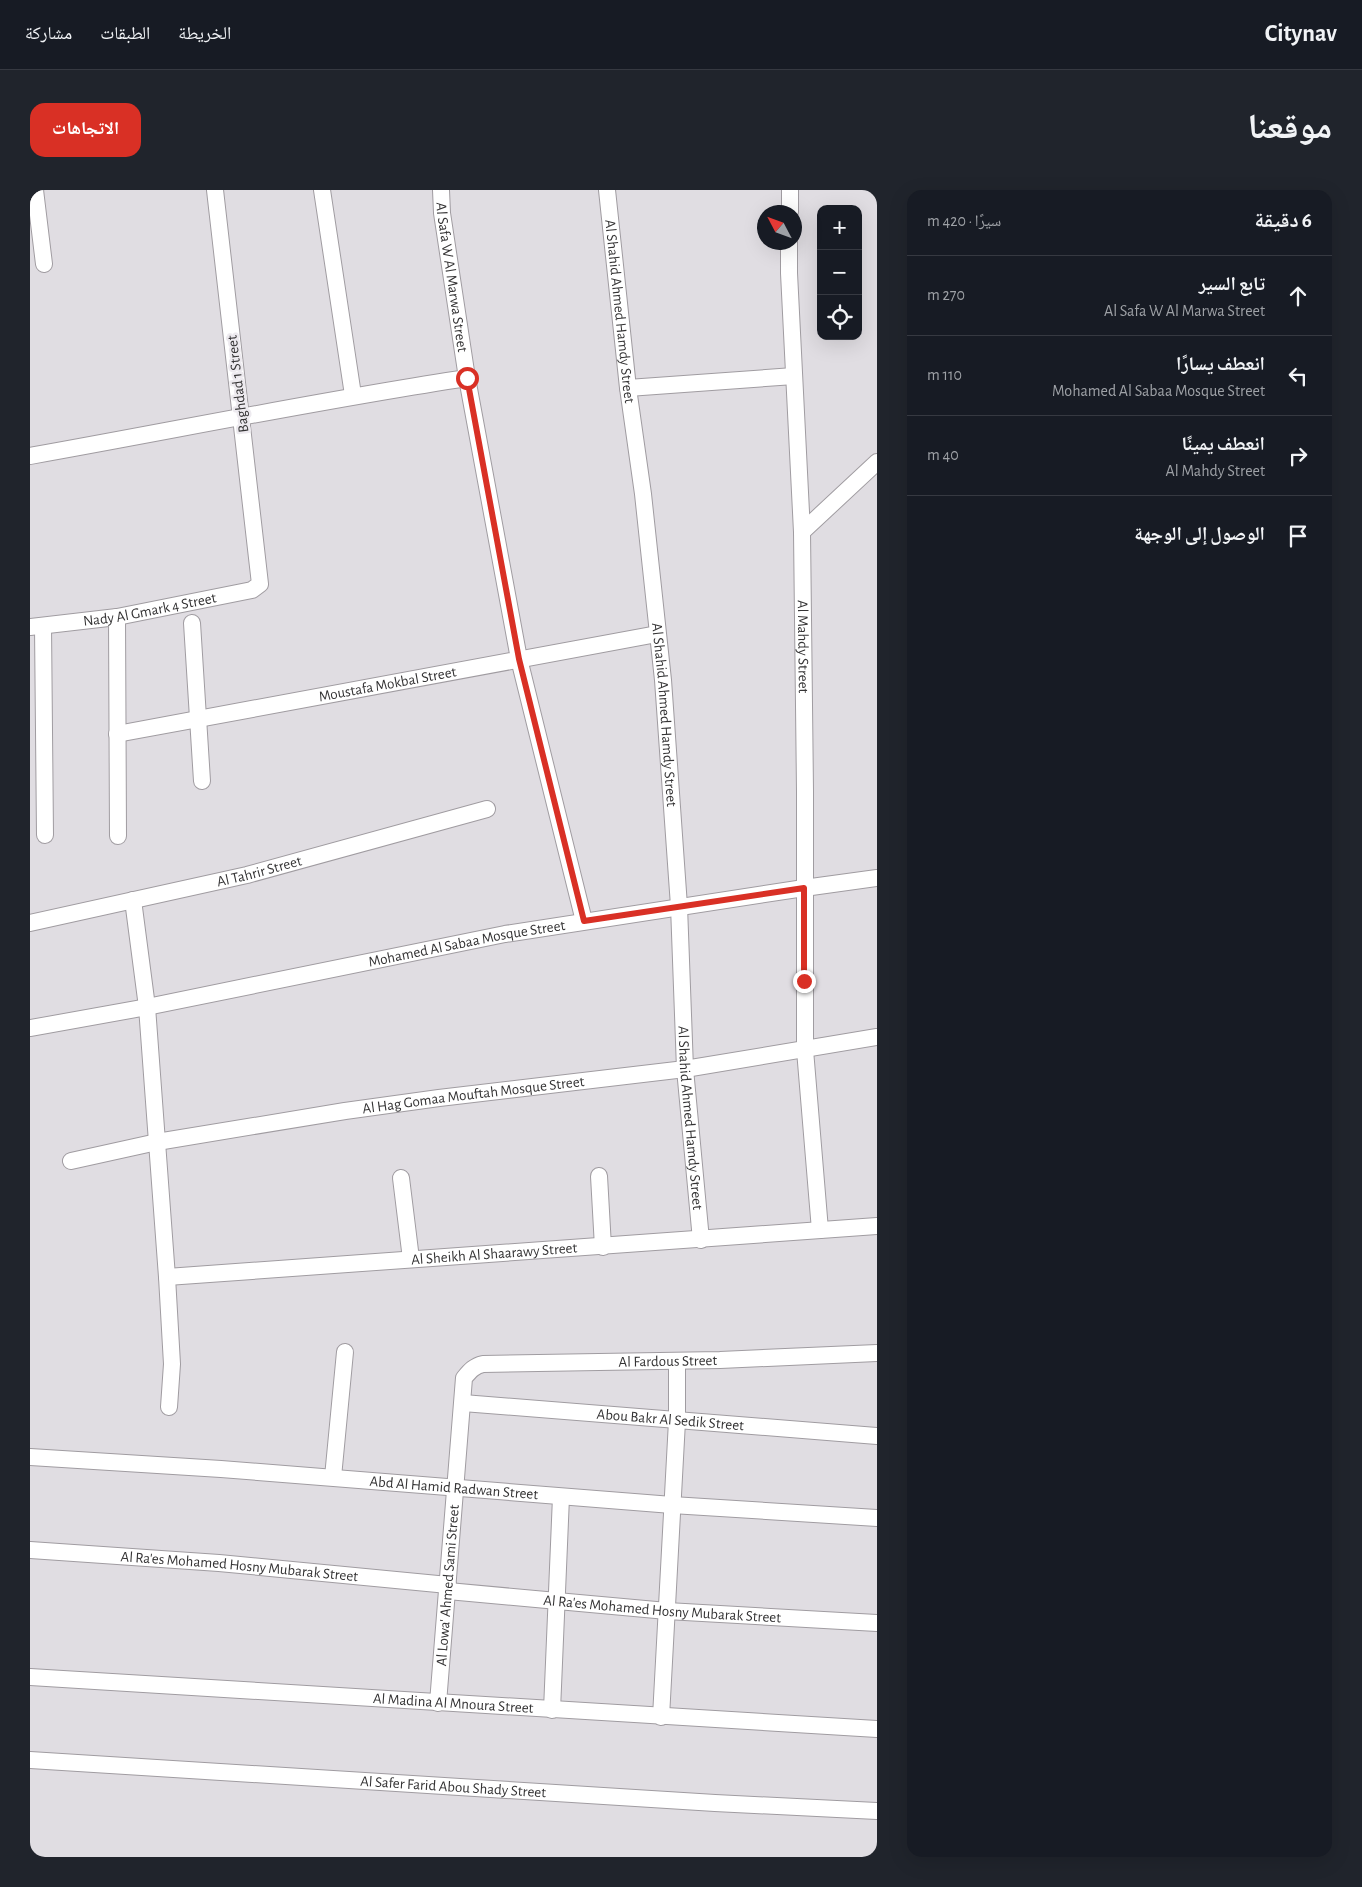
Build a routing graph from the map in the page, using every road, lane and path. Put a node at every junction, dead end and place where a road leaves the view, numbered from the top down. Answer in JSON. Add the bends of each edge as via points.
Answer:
{"nodes":[{"id":1,"x":35,"y":190,"type":"edge"},
{"id":2,"x":215,"y":190,"type":"edge"},
{"id":3,"x":322,"y":190,"type":"edge"},
{"id":4,"x":441,"y":190,"type":"edge"},
{"id":5,"x":607,"y":190,"type":"edge"},
{"id":6,"x":790,"y":190,"type":"edge"},
{"id":7,"x":790,"y":205,"type":"edge"},
{"id":8,"x":789,"y":250,"type":"edge"},
{"id":9,"x":44,"y":264,"type":"dead end"},
{"id":10,"x":794,"y":376,"type":"junction"},
{"id":11,"x":467,"y":378,"type":"junction"},
{"id":12,"x":628,"y":388,"type":"junction"},
{"id":13,"x":353,"y":396,"type":"junction"},
{"id":14,"x":242,"y":418,"type":"junction"},
{"id":15,"x":30,"y":456,"type":"edge"},
{"id":16,"x":877,"y":462,"type":"edge"},
{"id":17,"x":802,"y":532,"type":"junction"},
{"id":18,"x":260,"y":578,"type":"joint"},
{"id":19,"x":117,"y":617,"type":"junction"},
{"id":20,"x":192,"y":623,"type":"dead end"},
{"id":21,"x":36,"y":626,"type":"edge"},
{"id":22,"x":657,"y":634,"type":"junction"},
{"id":23,"x":519,"y":659,"type":"junction"},
{"id":24,"x":198,"y":718,"type":"junction"},
{"id":25,"x":117,"y":734,"type":"junction"},
{"id":26,"x":202,"y":782,"type":"dead end"},
{"id":27,"x":487,"y":809,"type":"dead end"},
{"id":28,"x":45,"y":835,"type":"dead end"},
{"id":29,"x":118,"y":836,"type":"dead end"},
{"id":30,"x":877,"y":878,"type":"edge"},
{"id":31,"x":804,"y":888,"type":"junction"},
{"id":32,"x":133,"y":900,"type":"junction"},
{"id":33,"x":678,"y":906,"type":"junction"},
{"id":34,"x":584,"y":921,"type":"junction"},
{"id":35,"x":30,"y":923,"type":"edge"},
{"id":36,"x":147,"y":1008,"type":"junction"},
{"id":37,"x":31,"y":1028,"type":"dead end"},
{"id":38,"x":877,"y":1037,"type":"edge"},
{"id":39,"x":805,"y":1050,"type":"junction"},
{"id":40,"x":685,"y":1069,"type":"junction"},
{"id":41,"x":157,"y":1142,"type":"junction"},
{"id":42,"x":71,"y":1161,"type":"dead end"},
{"id":43,"x":598,"y":1176,"type":"dead end"},
{"id":44,"x":401,"y":1178,"type":"dead end"},
{"id":45,"x":877,"y":1226,"type":"edge"},
{"id":46,"x":820,"y":1230,"type":"junction"},
{"id":47,"x":701,"y":1240,"type":"junction"},
{"id":48,"x":603,"y":1246,"type":"junction"},
{"id":49,"x":411,"y":1259,"type":"junction"},
{"id":50,"x":167,"y":1278,"type":"junction"},
{"id":51,"x":345,"y":1352,"type":"dead end"},
{"id":52,"x":877,"y":1353,"type":"edge"},
{"id":53,"x":677,"y":1361,"type":"junction"},
{"id":54,"x":464,"y":1378,"type":"joint"},
{"id":55,"x":463,"y":1403,"type":"junction"},
{"id":56,"x":169,"y":1407,"type":"dead end"},
{"id":57,"x":677,"y":1422,"type":"junction"},
{"id":58,"x":877,"y":1436,"type":"edge"},
{"id":59,"x":30,"y":1457,"type":"edge"},
{"id":60,"x":334,"y":1478,"type":"junction"},
{"id":61,"x":456,"y":1488,"type":"junction"},
{"id":62,"x":561,"y":1497,"type":"junction"},
{"id":63,"x":672,"y":1505,"type":"junction"},
{"id":64,"x":877,"y":1518,"type":"edge"},
{"id":65,"x":30,"y":1550,"type":"edge"},
{"id":66,"x":448,"y":1588,"type":"junction"},
{"id":67,"x":558,"y":1601,"type":"junction"},
{"id":68,"x":667,"y":1611,"type":"junction"},
{"id":69,"x":877,"y":1623,"type":"edge"},
{"id":70,"x":30,"y":1677,"type":"edge"},
{"id":71,"x":438,"y":1703,"type":"junction"},
{"id":72,"x":552,"y":1710,"type":"junction"},
{"id":73,"x":661,"y":1717,"type":"junction"},
{"id":74,"x":877,"y":1729,"type":"edge"},
{"id":75,"x":30,"y":1760,"type":"edge"},
{"id":76,"x":877,"y":1811,"type":"edge"}],
"edges":[{"from":1,"to":9,"type":"street"},
{"from":2,"to":14,"type":"street","name":"Baghdad 1 Street"},
{"from":3,"to":13,"type":"street"},
{"from":4,"to":11,"type":"street","name":"Al Safa W Al Marwa Street"},
{"from":5,"to":12,"type":"street","name":"Al Shahid Ahmed Hamdy Street"},
{"from":6,"to":7,"type":"street"},
{"from":8,"to":10,"type":"street","name":"Al Mahdy Street"},
{"from":10,"to":12,"type":"street"},
{"from":10,"to":17,"type":"street","name":"Al Mahdy Street"},
{"from":11,"to":13,"type":"street"},
{"from":11,"to":23,"type":"street","name":"Al Safa W Al Marwa Street"},
{"from":12,"to":22,"type":"street","name":"Al Shahid Ahmed Hamdy Street"},
{"from":13,"to":14,"type":"street"},
{"from":14,"to":15,"type":"street"},
{"from":14,"to":18,"type":"street","name":"Baghdad 1 Street"},
{"from":16,"to":17,"type":"street"},
{"from":17,"to":31,"type":"street","name":"Al Mahdy Street"},
{"from":18,"to":19,"type":"street","name":"Nady Al Gmark 4 Street","via":[[260,584],[252,590]]},
{"from":19,"to":21,"type":"street","name":"Nady Al Gmark 4 Street"},
{"from":19,"to":25,"type":"street"},
{"from":20,"to":24,"type":"street"},
{"from":21,"to":28,"type":"street"},
{"from":22,"to":23,"type":"street","name":"Moustafa Mokbal Street"},
{"from":22,"to":33,"type":"street","name":"Al Shahid Ahmed Hamdy Street"},
{"from":23,"to":24,"type":"street","name":"Moustafa Mokbal Street"},
{"from":23,"to":34,"type":"street","name":"Al Safa W Al Marwa Street"},
{"from":24,"to":25,"type":"street","name":"Moustafa Mokbal Street"},
{"from":24,"to":26,"type":"street"},
{"from":25,"to":29,"type":"street"},
{"from":27,"to":32,"type":"street","name":"Al Tahrir Street","via":[[247,875]]},
{"from":30,"to":31,"type":"street","name":"Mohamed Al Sabaa Mosque Street"},
{"from":31,"to":33,"type":"street","name":"Mohamed Al Sabaa Mosque Street"},
{"from":31,"to":39,"type":"street","name":"Al Mahdy Street"},
{"from":32,"to":35,"type":"street","name":"Al Tahrir Street"},
{"from":32,"to":36,"type":"street"},
{"from":33,"to":34,"type":"street","name":"Mohamed Al Sabaa Mosque Street"},
{"from":33,"to":40,"type":"street","name":"Al Shahid Ahmed Hamdy Street"},
{"from":34,"to":36,"type":"street","name":"Mohamed Al Sabaa Mosque Street"},
{"from":36,"to":37,"type":"street","name":"Mohamed Al Sabaa Mosque Street"},
{"from":36,"to":41,"type":"street"},
{"from":38,"to":39,"type":"street","name":"Al Hag Gomaa Mouftah Mosque Street"},
{"from":39,"to":40,"type":"street","name":"Al Hag Gomaa Mouftah Mosque Street"},
{"from":39,"to":46,"type":"street"},
{"from":40,"to":41,"type":"street","name":"Al Hag Gomaa Mouftah Mosque Street","via":[[401,1103]]},
{"from":40,"to":47,"type":"street","name":"Al Shahid Ahmed Hamdy Street"},
{"from":41,"to":42,"type":"street","name":"Al Hag Gomaa Mouftah Mosque Street"},
{"from":41,"to":50,"type":"street"},
{"from":43,"to":48,"type":"street"},
{"from":44,"to":49,"type":"street"},
{"from":45,"to":46,"type":"street","name":"Al Sheikh Al Shaarawy Street"},
{"from":46,"to":47,"type":"street","name":"Al Sheikh Al Shaarawy Street"},
{"from":47,"to":48,"type":"street","name":"Al Sheikh Al Shaarawy Street"},
{"from":48,"to":49,"type":"street","name":"Al Sheikh Al Shaarawy Street"},
{"from":49,"to":50,"type":"street","name":"Al Sheikh Al Shaarawy Street"},
{"from":50,"to":56,"type":"street","via":[[172,1364]]},
{"from":51,"to":60,"type":"street"},
{"from":52,"to":53,"type":"street","name":"Al Fardous Street"},
{"from":53,"to":54,"type":"street","name":"Al Fardous Street","via":[[483,1364],[470,1370]]},
{"from":53,"to":57,"type":"street"},
{"from":54,"to":55,"type":"street","name":"Al Lowa' Ahmed Sami Street"},
{"from":55,"to":57,"type":"street","name":"Abou Bakr Al Sedik Street"},
{"from":55,"to":61,"type":"street","name":"Al Lowa' Ahmed Sami Street"},
{"from":57,"to":58,"type":"street","name":"Abou Bakr Al Sedik Street"},
{"from":57,"to":63,"type":"street"},
{"from":59,"to":60,"type":"street","name":"Abd Al Hamid Radwan Street"},
{"from":60,"to":61,"type":"street","name":"Abd Al Hamid Radwan Street"},
{"from":61,"to":62,"type":"street","name":"Abd Al Hamid Radwan Street"},
{"from":61,"to":66,"type":"street","name":"Al Lowa' Ahmed Sami Street"},
{"from":62,"to":63,"type":"street","name":"Abd Al Hamid Radwan Street"},
{"from":62,"to":67,"type":"street"},
{"from":63,"to":64,"type":"street","name":"Abd Al Hamid Radwan Street"},
{"from":63,"to":68,"type":"street"},
{"from":65,"to":66,"type":"street","name":"Al Ra'es Mohamed Hosny Mubarak Street","via":[[219,1563]]},
{"from":66,"to":67,"type":"street","name":"Al Ra'es Mohamed Hosny Mubarak Street"},
{"from":66,"to":71,"type":"street","name":"Al Lowa' Ahmed Sami Street"},
{"from":67,"to":68,"type":"street","name":"Al Ra'es Mohamed Hosny Mubarak Street"},
{"from":67,"to":72,"type":"street"},
{"from":68,"to":69,"type":"street","name":"Al Ra'es Mohamed Hosny Mubarak Street"},
{"from":68,"to":73,"type":"street"},
{"from":70,"to":71,"type":"street","name":"Al Madina Al Mnoura Street"},
{"from":71,"to":72,"type":"street","name":"Al Madina Al Mnoura Street"},
{"from":72,"to":73,"type":"street","name":"Al Madina Al Mnoura Street"},
{"from":73,"to":74,"type":"street","name":"Al Madina Al Mnoura Street"},
{"from":75,"to":76,"type":"street","name":"Al Safer Farid Abou Shady Street"}]}
